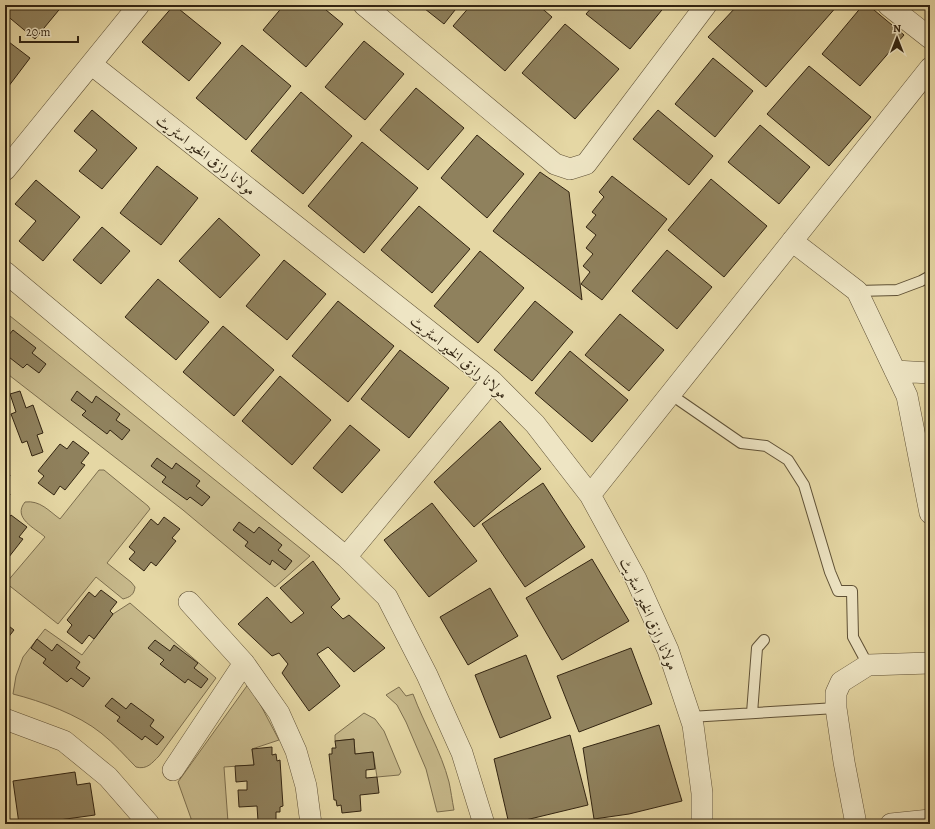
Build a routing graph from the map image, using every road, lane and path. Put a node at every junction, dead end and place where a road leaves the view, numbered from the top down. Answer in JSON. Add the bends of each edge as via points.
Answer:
{"nodes":[{"id":1,"x":139,"y":5,"type":"edge"},
{"id":2,"x":364,"y":5,"type":"edge"},
{"id":3,"x":706,"y":5,"type":"edge"},
{"id":4,"x":888,"y":5,"type":"edge"},
{"id":5,"x":930,"y":38,"type":"edge"},
{"id":6,"x":91,"y":64,"type":"junction"},
{"id":7,"x":930,"y":68,"type":"edge"},
{"id":8,"x":12,"y":148,"type":"edge"},
{"id":9,"x":5,"y":170,"type":"edge"},
{"id":10,"x":792,"y":241,"type":"junction"},
{"id":11,"x":5,"y":272,"type":"edge"},
{"id":12,"x":930,"y":276,"type":"edge"},
{"id":13,"x":857,"y":290,"type":"junction"},
{"id":14,"x":895,"y":371,"type":"junction"},
{"id":15,"x":930,"y":373,"type":"edge"},
{"id":16,"x":492,"y":381,"type":"junction"},
{"id":17,"x":670,"y":394,"type":"junction"},
{"id":18,"x":590,"y":495,"type":"junction"},
{"id":19,"x":930,"y":513,"type":"edge"},
{"id":20,"x":346,"y":557,"type":"junction"},
{"id":21,"x":189,"y":602,"type":"dead end"},
{"id":22,"x":764,"y":640,"type":"dead end"},
{"id":23,"x":244,"y":662,"type":"junction"},
{"id":24,"x":930,"y":663,"type":"edge"},
{"id":25,"x":868,"y":665,"type":"junction"},
{"id":26,"x":836,"y":708,"type":"junction"},
{"id":27,"x":752,"y":713,"type":"junction"},
{"id":28,"x":690,"y":717,"type":"junction"},
{"id":29,"x":5,"y":719,"type":"edge"},
{"id":30,"x":173,"y":770,"type":"dead end"},
{"id":31,"x":930,"y":820,"type":"edge"},
{"id":32,"x":148,"y":824,"type":"edge"},
{"id":33,"x":311,"y":824,"type":"edge"},
{"id":34,"x":484,"y":824,"type":"edge"},
{"id":35,"x":702,"y":824,"type":"edge"},
{"id":36,"x":856,"y":824,"type":"edge"},
{"id":37,"x":891,"y":824,"type":"edge"}],
"edges":[{"from":1,"to":6,"type":"street"},
{"from":2,"to":3,"type":"street","via":[[556,164],[570,169],[586,164]]},
{"from":4,"to":5,"type":"street"},
{"from":6,"to":8,"type":"street"},
{"from":6,"to":16,"type":"street","name":"مولانا رازق الخیر اسٹریٹ"},
{"from":7,"to":10,"type":"street"},
{"from":8,"to":9,"type":"street"},
{"from":10,"to":13,"type":"street"},
{"from":10,"to":17,"type":"street"},
{"from":11,"to":20,"type":"street"},
{"from":12,"to":13,"type":"lane","via":[[897,290]]},
{"from":13,"to":14,"type":"street"},
{"from":14,"to":15,"type":"street"},
{"from":14,"to":19,"type":"street","via":[[907,396]]},
{"from":16,"to":18,"type":"street","name":"مولانا رازق الخیر اسٹریٹ","via":[[534,424]]},
{"from":16,"to":20,"type":"street"},
{"from":17,"to":18,"type":"street"},
{"from":17,"to":25,"type":"lane","via":[[741,443],[766,446],[788,460],[804,485],[838,591],[852,591],[853,637]]},
{"from":18,"to":28,"type":"street","name":"مولانا رازق الخیر اسٹریٹ","via":[[636,579],[668,650]]},
{"from":20,"to":34,"type":"street","via":[[387,597],[428,675],[462,753]]},
{"from":21,"to":23,"type":"street"},
{"from":22,"to":27,"type":"lane","via":[[757,648]]},
{"from":23,"to":30,"type":"street"},
{"from":23,"to":33,"type":"street","via":[[279,713],[296,751],[306,786]]},
{"from":24,"to":25,"type":"street"},
{"from":25,"to":26,"type":"street","via":[[841,682],[836,694]]},
{"from":26,"to":27,"type":"lane"},
{"from":26,"to":36,"type":"street"},
{"from":27,"to":28,"type":"lane"},
{"from":28,"to":35,"type":"street","name":"مولانا رازق الخیر اسٹریٹ","via":[[702,793]]},
{"from":29,"to":32,"type":"street","via":[[64,741],[108,777]]},
{"from":31,"to":37,"type":"street"}]}
